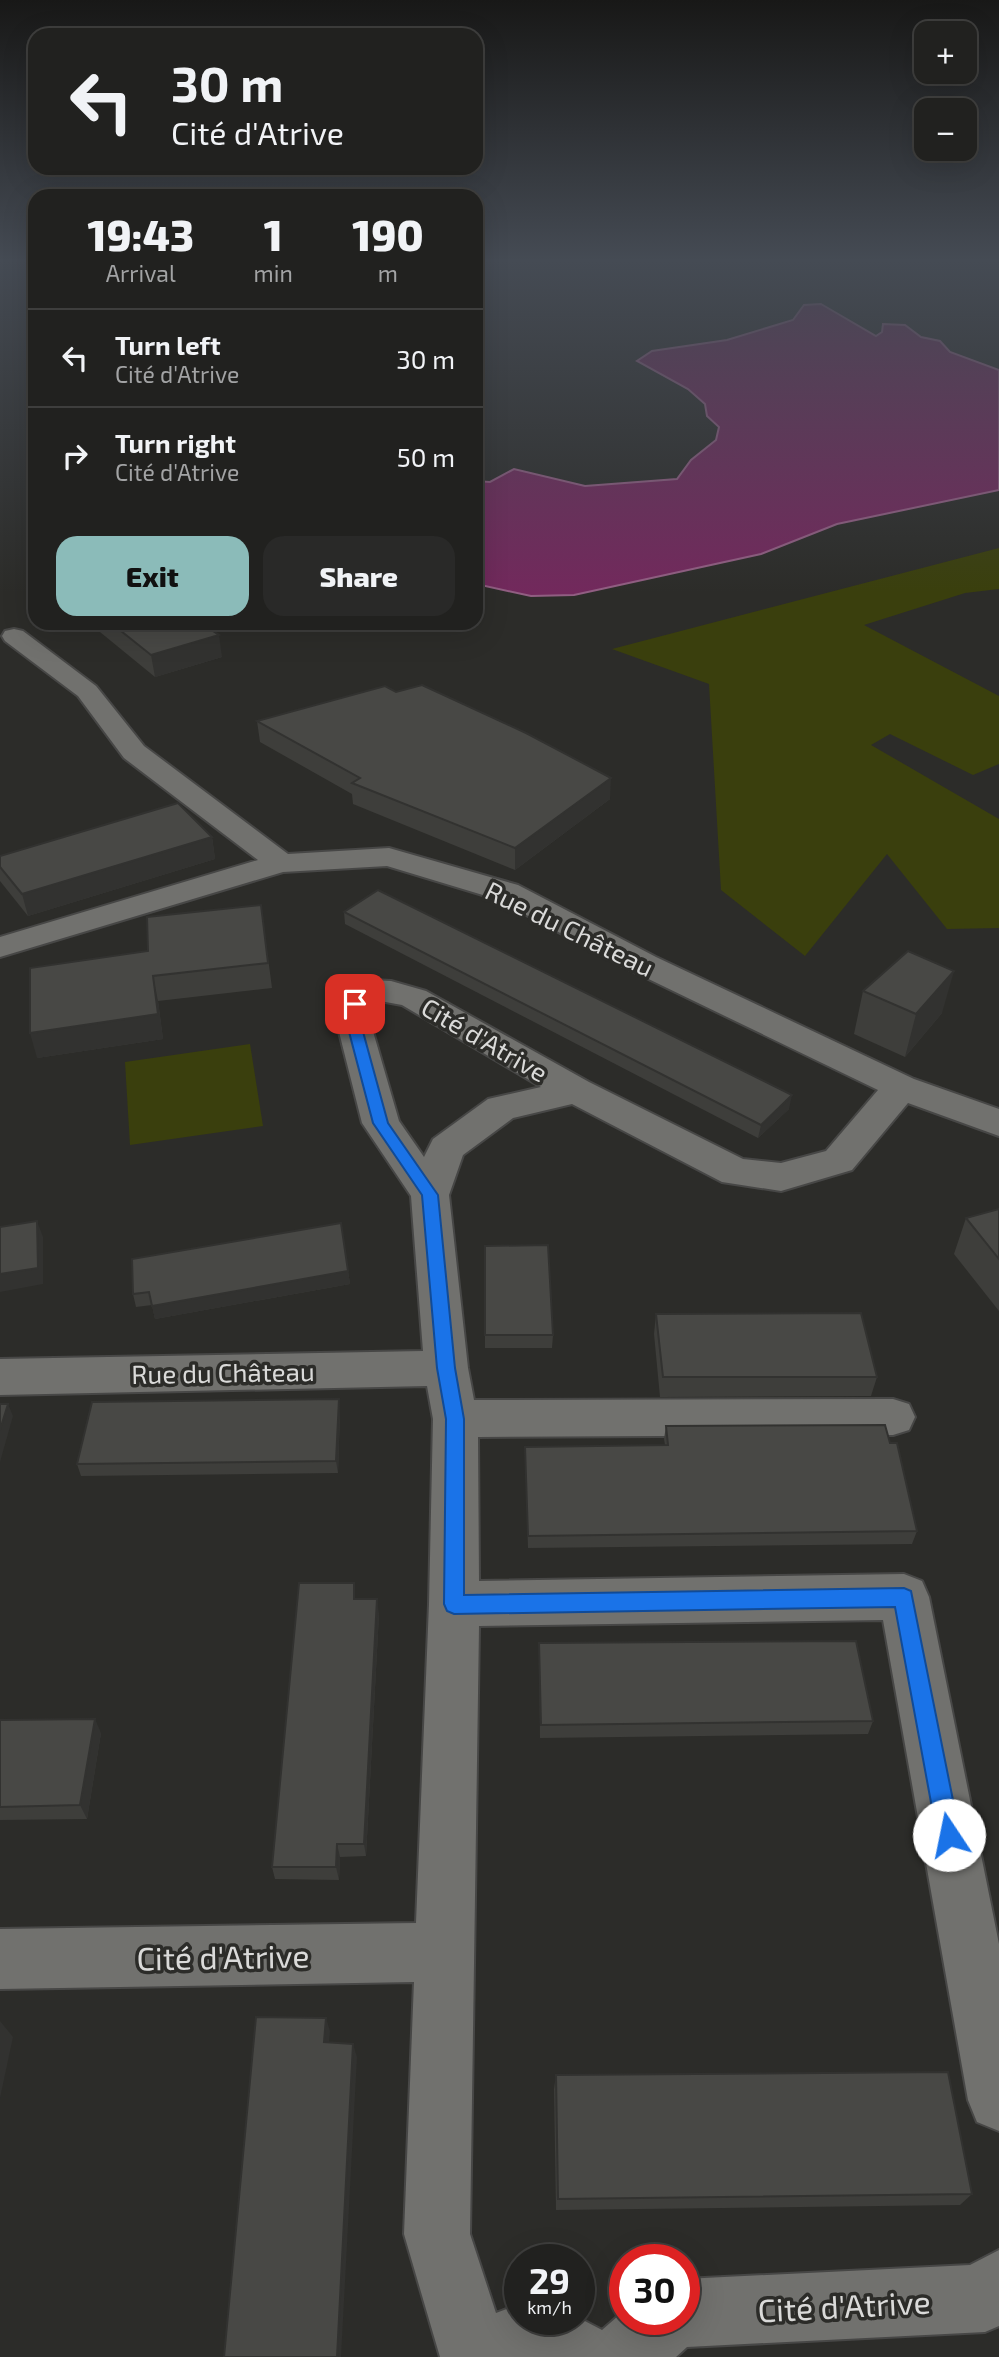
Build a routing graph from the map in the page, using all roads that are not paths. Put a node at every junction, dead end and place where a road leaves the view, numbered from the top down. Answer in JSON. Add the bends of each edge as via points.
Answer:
{"nodes":[{"id":1,"x":15,"y":636,"type":"dead end"},
{"id":2,"x":281,"y":863,"type":"junction"},
{"id":3,"x":0,"y":947,"type":"edge"},
{"id":4,"x":901,"y":1087,"type":"junction"},
{"id":5,"x":576,"y":1091,"type":"junction"},
{"id":6,"x":999,"y":1123,"type":"edge"},
{"id":7,"x":430,"y":1195,"type":"junction"},
{"id":8,"x":0,"y":1377,"type":"edge"},
{"id":9,"x":451,"y":1393,"type":"junction"},
{"id":10,"x":893,"y":1417,"type":"dead end"},
{"id":11,"x":454,"y":1604,"type":"junction"},
{"id":12,"x":445,"y":1952,"type":"junction"},
{"id":13,"x":0,"y":1959,"type":"edge"},
{"id":14,"x":999,"y":2100,"type":"edge"},
{"id":15,"x":999,"y":2284,"type":"edge"},
{"id":16,"x":700,"y":2312,"type":"edge"},
{"id":17,"x":649,"y":2335,"type":"edge"},
{"id":18,"x":475,"y":2357,"type":"edge"},
{"id":19,"x":488,"y":2357,"type":"edge"},
{"id":20,"x":581,"y":2357,"type":"edge"},
{"id":21,"x":624,"y":2357,"type":"edge"}],
"edges":[{"from":1,"to":2,"type":"street","via":[[87,691],[134,752]]},
{"from":2,"to":3,"type":"street","name":"Rue du Château"},
{"from":2,"to":4,"type":"street","name":"Rue du Château","via":[[389,857],[507,892],[643,964]]},
{"from":4,"to":5,"type":"street","name":"Cité d'Atrive","via":[[839,1161],[781,1177],[736,1172]]},
{"from":4,"to":6,"type":"street","name":"Rue du Château"},
{"from":5,"to":7,"type":"street","name":"Cité d'Atrive","via":[[501,1108],[446,1148]]},
{"from":5,"to":7,"type":"street","name":"Cité d'Atrive","via":[[414,998],[391,990],[372,990],[355,1004],[355,1028],[377,1111]]},
{"from":7,"to":9,"type":"street","name":"Cité d'Atrive"},
{"from":8,"to":9,"type":"street","name":"Rue du Château"},
{"from":9,"to":10,"type":"street"},
{"from":9,"to":11,"type":"street","name":"Cité d'Atrive"},
{"from":11,"to":12,"type":"street","name":"Cité d'Atrive"},
{"from":11,"to":14,"type":"street","via":[[904,1597]]},
{"from":12,"to":13,"type":"street","name":"Cité d'Atrive"},
{"from":12,"to":18,"type":"street","name":"Cité d'Atrive","via":[[437,2234]]},
{"from":15,"to":16,"type":"street","name":"Cité d'Atrive","via":[[985,2298]]},
{"from":17,"to":21,"type":"street"},
{"from":19,"to":20,"type":"street","via":[[518,2339],[541,2337]]}]}
